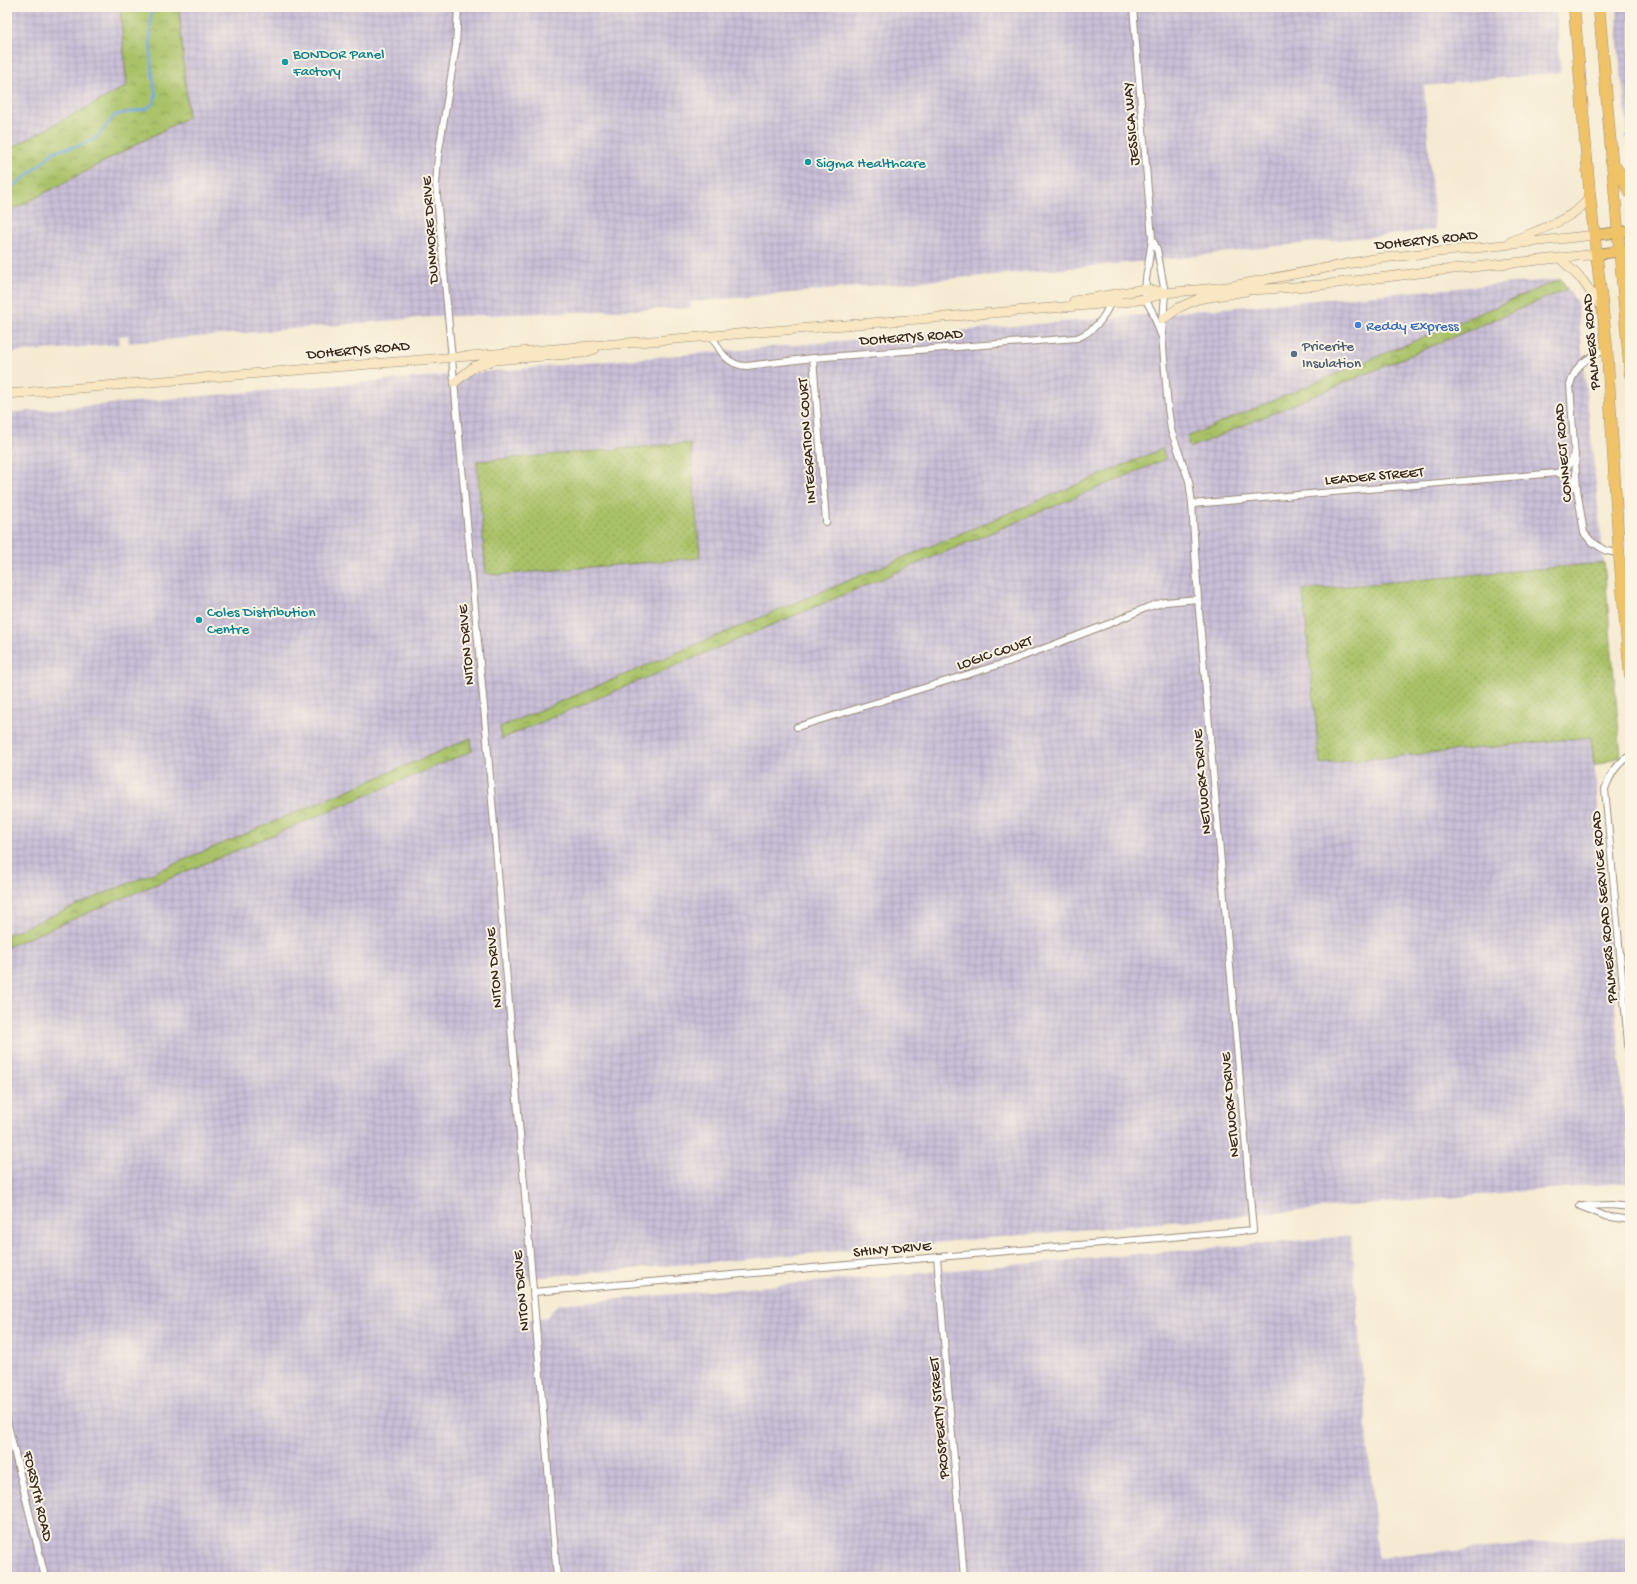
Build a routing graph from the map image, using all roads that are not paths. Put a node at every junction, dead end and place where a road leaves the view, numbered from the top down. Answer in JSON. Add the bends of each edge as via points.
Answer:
{"nodes":[{"id":1,"x":458,"y":7,"type":"edge"},
{"id":2,"x":1133,"y":7,"type":"edge"},
{"id":3,"x":1574,"y":7,"type":"edge"},
{"id":4,"x":1599,"y":7,"type":"edge"},
{"id":5,"x":1611,"y":160,"type":"junction"},
{"id":6,"x":1630,"y":193,"type":"edge"},
{"id":7,"x":1590,"y":197,"type":"junction"},
{"id":8,"x":1630,"y":231,"type":"edge"},
{"id":9,"x":1617,"y":233,"type":"junction"},
{"id":10,"x":1595,"y":235,"type":"junction"},
{"id":11,"x":1152,"y":238,"type":"junction"},
{"id":12,"x":1501,"y":246,"type":"junction"},
{"id":13,"x":1630,"y":250,"type":"edge"},
{"id":14,"x":1619,"y":251,"type":"junction"},
{"id":15,"x":1597,"y":254,"type":"junction"},
{"id":16,"x":1560,"y":258,"type":"junction"},
{"id":17,"x":1227,"y":288,"type":"junction"},
{"id":18,"x":1145,"y":289,"type":"junction"},
{"id":19,"x":1253,"y":290,"type":"junction"},
{"id":20,"x":1165,"y":293,"type":"junction"},
{"id":21,"x":1626,"y":294,"type":"edge"},
{"id":22,"x":1145,"y":299,"type":"junction"},
{"id":23,"x":1110,"y":303,"type":"junction"},
{"id":24,"x":1050,"y":307,"type":"junction"},
{"id":25,"x":1603,"y":309,"type":"junction"},
{"id":26,"x":1163,"y":319,"type":"junction"},
{"id":27,"x":712,"y":335,"type":"junction"},
{"id":28,"x":1162,"y":336,"type":"junction"},
{"id":29,"x":612,"y":344,"type":"junction"},
{"id":30,"x":1608,"y":348,"type":"junction"},
{"id":31,"x":453,"y":356,"type":"junction"},
{"id":32,"x":813,"y":358,"type":"junction"},
{"id":33,"x":1630,"y":374,"type":"edge"},
{"id":34,"x":455,"y":382,"type":"junction"},
{"id":35,"x":7,"y":394,"type":"edge"},
{"id":36,"x":1575,"y":454,"type":"junction"},
{"id":37,"x":1557,"y":473,"type":"junction"},
{"id":38,"x":1577,"y":489,"type":"junction"},
{"id":39,"x":1192,"y":504,"type":"junction"},
{"id":40,"x":826,"y":522,"type":"dead end"},
{"id":41,"x":1619,"y":552,"type":"junction"},
{"id":42,"x":1198,"y":599,"type":"junction"},
{"id":43,"x":1630,"y":675,"type":"edge"},
{"id":44,"x":797,"y":727,"type":"dead end"},
{"id":45,"x":1630,"y":756,"type":"edge"},
{"id":46,"x":1630,"y":1065,"type":"edge"},
{"id":47,"x":1630,"y":1207,"type":"edge"},
{"id":48,"x":1630,"y":1220,"type":"edge"},
{"id":49,"x":1253,"y":1230,"type":"joint"},
{"id":50,"x":937,"y":1257,"type":"junction"},
{"id":51,"x":533,"y":1292,"type":"junction"},
{"id":52,"x":7,"y":1421,"type":"edge"},
{"id":53,"x":44,"y":1577,"type":"edge"},
{"id":54,"x":557,"y":1577,"type":"edge"},
{"id":55,"x":964,"y":1577,"type":"edge"}],
"edges":[{"from":1,"to":31,"type":"street","name":"DUNMORE DRIVE","via":[[456,46],[438,156],[436,185]]},
{"from":2,"to":11,"type":"street","name":"JESSICA WAY"},
{"from":3,"to":7,"type":"highway","name":"PALMERS ROAD"},
{"from":4,"to":5,"type":"highway"},
{"from":5,"to":6,"type":"highway"},
{"from":5,"to":9,"type":"highway"},
{"from":7,"to":10,"type":"highway","name":"PALMERS ROAD"},
{"from":7,"to":12,"type":"main road","via":[[1572,214]]},
{"from":8,"to":9,"type":"main road","name":"DOHERTYS ROAD"},
{"from":9,"to":10,"type":"main road","name":"DOHERTYS ROAD"},
{"from":9,"to":14,"type":"highway"},
{"from":10,"to":12,"type":"main road","name":"DOHERTYS ROAD"},
{"from":10,"to":15,"type":"highway","name":"PALMERS ROAD"},
{"from":11,"to":18,"type":"street","name":"JESSICA WAY"},
{"from":11,"to":20,"type":"street","name":"JESSICA WAY","via":[[1157,249]]},
{"from":12,"to":17,"type":"main road","name":"DOHERTYS ROAD","via":[[1373,259]]},
{"from":13,"to":14,"type":"main road","name":"DOHERTYS ROAD"},
{"from":14,"to":15,"type":"main road","name":"DOHERTYS ROAD"},
{"from":14,"to":21,"type":"highway"},
{"from":15,"to":16,"type":"main road","name":"DOHERTYS ROAD"},
{"from":15,"to":25,"type":"highway","name":"PALMERS ROAD"},
{"from":16,"to":19,"type":"main road","name":"DOHERTYS ROAD","via":[[1321,285]]},
{"from":16,"to":25,"type":"main road","via":[[1583,281]]},
{"from":17,"to":19,"type":"main road","name":"DOHERTYS ROAD"},
{"from":17,"to":20,"type":"main road","name":"DOHERTYS ROAD"},
{"from":18,"to":20,"type":"main road","name":"DOHERTYS ROAD"},
{"from":18,"to":22,"type":"street","name":"JESSICA WAY"},
{"from":18,"to":24,"type":"main road","name":"DOHERTYS ROAD"},
{"from":19,"to":26,"type":"main road","via":[[1198,299],[1178,308]]},
{"from":20,"to":22,"type":"main road","name":"DOHERTYS ROAD"},
{"from":20,"to":26,"type":"street","name":"NETWORK DRIVE"},
{"from":21,"to":33,"type":"highway"},
{"from":22,"to":23,"type":"main road","name":"DOHERTYS ROAD"},
{"from":22,"to":28,"type":"street","name":"NETWORK DRIVE"},
{"from":23,"to":24,"type":"main road","name":"DOHERTYS ROAD"},
{"from":23,"to":32,"type":"street","name":"DOHERTYS ROAD","via":[[1099,325],[1077,338]]},
{"from":24,"to":27,"type":"main road","name":"DOHERTYS ROAD"},
{"from":25,"to":30,"type":"highway","name":"PALMERS ROAD"},
{"from":26,"to":28,"type":"street","name":"NETWORK DRIVE"},
{"from":27,"to":29,"type":"main road","name":"DOHERTYS ROAD"},
{"from":27,"to":32,"type":"street","name":"DOHERTYS ROAD","via":[[718,350],[738,366]]},
{"from":28,"to":39,"type":"street","name":"NETWORK DRIVE","via":[[1168,408]]},
{"from":29,"to":31,"type":"main road","name":"DOHERTYS ROAD"},
{"from":29,"to":34,"type":"main road","via":[[582,353],[495,360],[475,366]]},
{"from":30,"to":36,"type":"street","name":"CONNECT ROAD","via":[[1578,365],[1573,373],[1570,385]]},
{"from":30,"to":41,"type":"highway","name":"PALMERS ROAD"},
{"from":31,"to":34,"type":"street","name":"NITON DRIVE"},
{"from":31,"to":35,"type":"main road","name":"DOHERTYS ROAD"},
{"from":32,"to":40,"type":"street","name":"INTEGRATION COURT"},
{"from":34,"to":51,"type":"street","name":"NITON DRIVE"},
{"from":36,"to":37,"type":"street","via":[[1568,466]]},
{"from":36,"to":38,"type":"street","name":"CONNECT ROAD"},
{"from":37,"to":38,"type":"street","via":[[1566,475]]},
{"from":37,"to":39,"type":"street","name":"LEADER STREET"},
{"from":38,"to":41,"type":"street","name":"CONNECT ROAD","via":[[1584,534],[1605,550]]},
{"from":39,"to":42,"type":"street","name":"NETWORK DRIVE"},
{"from":41,"to":43,"type":"highway","name":"PALMERS ROAD"},
{"from":42,"to":44,"type":"street","name":"LOGIC COURT","via":[[1148,606],[1111,623],[1008,662]]},
{"from":42,"to":49,"type":"street","name":"NETWORK DRIVE"},
{"from":45,"to":46,"type":"street","name":"PALMERS ROAD SERVICE ROAD","via":[[1618,765],[1605,789]]},
{"from":47,"to":48,"type":"street","via":[[1580,1206],[1606,1216]]},
{"from":49,"to":50,"type":"street","name":"SHINY DRIVE"},
{"from":50,"to":51,"type":"street","name":"SHINY DRIVE"},
{"from":50,"to":55,"type":"street","name":"PROSPERITY STREET"},
{"from":51,"to":54,"type":"street","name":"NITON DRIVE"},
{"from":52,"to":53,"type":"street","name":"FORSYTH ROAD"}]}
